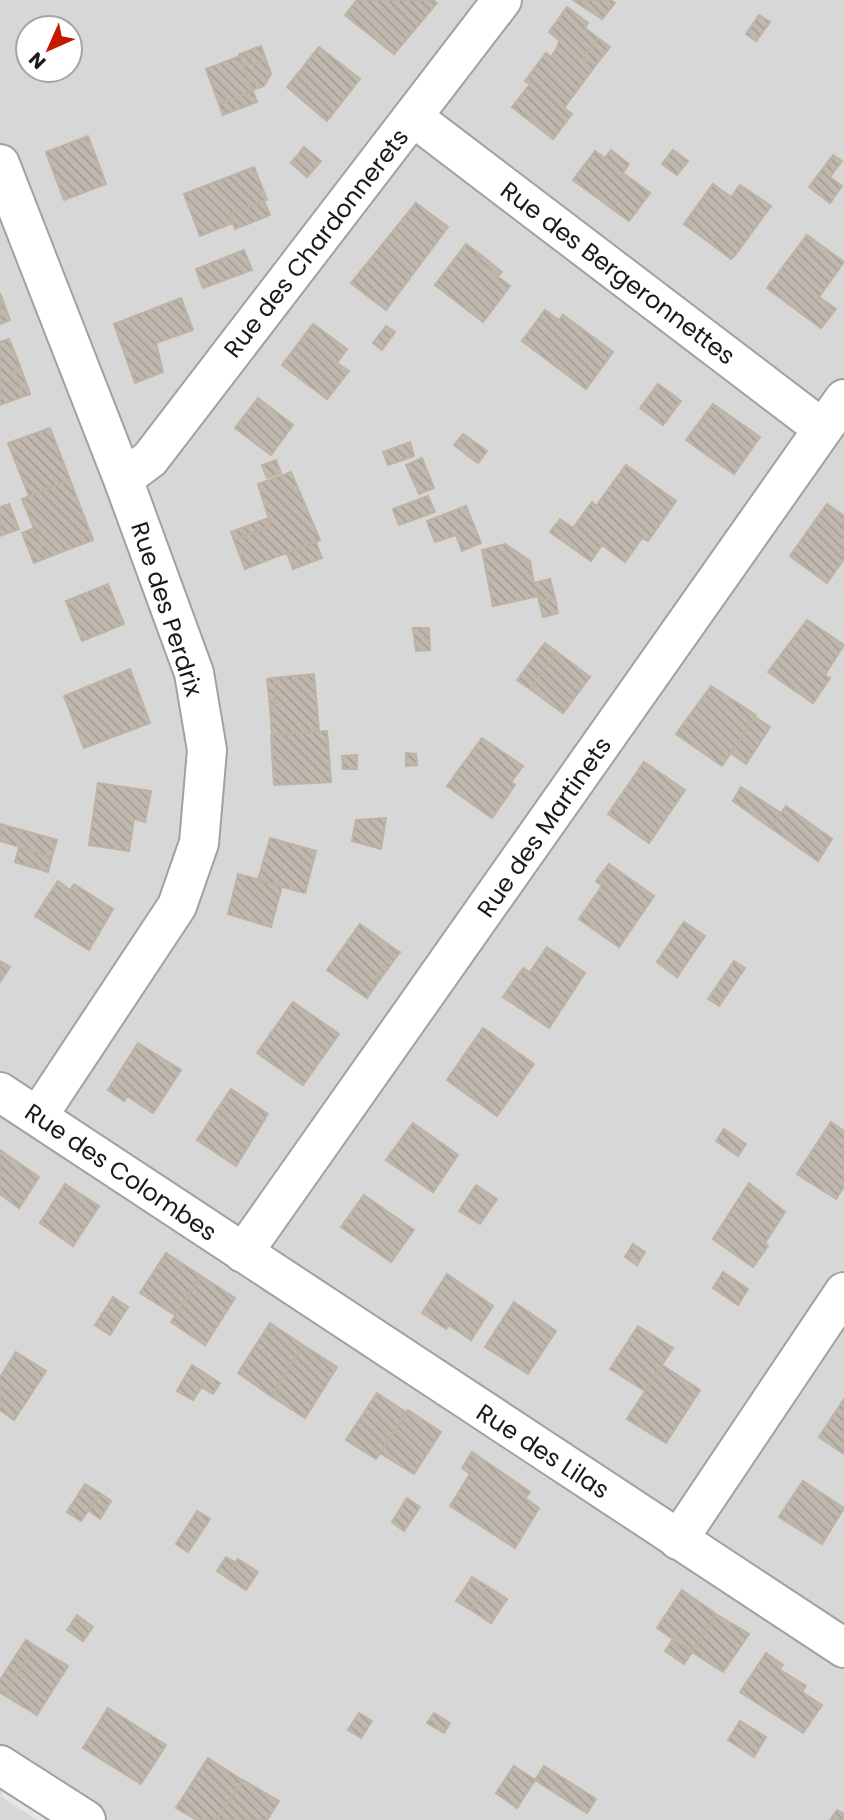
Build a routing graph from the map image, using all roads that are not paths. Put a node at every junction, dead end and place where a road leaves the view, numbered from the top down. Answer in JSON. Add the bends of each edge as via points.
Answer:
{"nodes":[{"id":1,"x":502,"y":0,"type":"edge"},
{"id":2,"x":413,"y":117,"type":"junction"},
{"id":3,"x":0,"y":164,"type":"edge"},
{"id":4,"x":833,"y":414,"type":"edge"},
{"id":5,"x":123,"y":479,"type":"junction"},
{"id":6,"x":0,"y":1092,"type":"edge"},
{"id":7,"x":38,"y":1116,"type":"junction"},
{"id":8,"x":243,"y":1253,"type":"junction"},
{"id":9,"x":844,"y":1292,"type":"edge"},
{"id":10,"x":678,"y":1541,"type":"junction"},
{"id":11,"x":844,"y":1648,"type":"edge"},
{"id":12,"x":0,"y":1765,"type":"edge"},
{"id":13,"x":86,"y":1820,"type":"edge"}],
"edges":[{"from":1,"to":2,"type":"street","name":"Rue des Chardonnerets"},
{"from":2,"to":4,"type":"street","name":"Rue des Bergeronnettes"},
{"from":2,"to":5,"type":"street","name":"Rue des Chardonnerets","via":[[150,459]]},
{"from":3,"to":5,"type":"street","name":"Rue des Perdrix"},
{"from":4,"to":8,"type":"street","name":"Rue des Martinets"},
{"from":5,"to":7,"type":"street","name":"Rue des Perdrix","via":[[194,673],[207,750],[199,843],[177,905]]},
{"from":6,"to":7,"type":"street","name":"Rue des Colombes"},
{"from":7,"to":8,"type":"street","name":"Rue des Colombes"},
{"from":8,"to":10,"type":"street","name":"Rue des Lilas"},
{"from":9,"to":10,"type":"street"},
{"from":10,"to":11,"type":"street","name":"Rue des Lilas"},
{"from":12,"to":13,"type":"street"}]}
